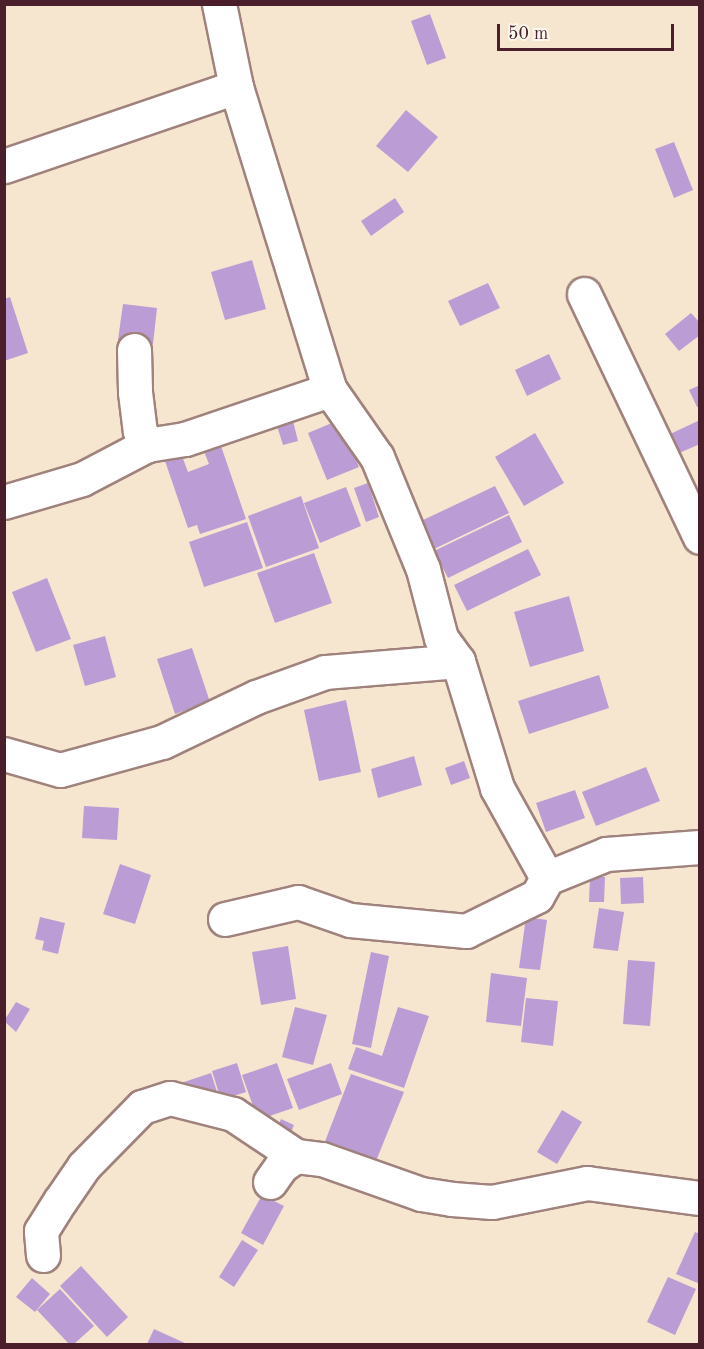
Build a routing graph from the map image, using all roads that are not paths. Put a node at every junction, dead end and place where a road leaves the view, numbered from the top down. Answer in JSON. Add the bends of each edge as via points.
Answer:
{"nodes":[{"id":1,"x":219,"y":4,"type":"edge"},
{"id":2,"x":236,"y":87,"type":"junction"},
{"id":3,"x":4,"y":166,"type":"edge"},
{"id":4,"x":584,"y":294,"type":"dead end"},
{"id":5,"x":134,"y":351,"type":"dead end"},
{"id":6,"x":330,"y":390,"type":"junction"},
{"id":7,"x":147,"y":445,"type":"junction"},
{"id":8,"x":4,"y":502,"type":"edge"},
{"id":9,"x":699,"y":537,"type":"edge"},
{"id":10,"x":458,"y":661,"type":"junction"},
{"id":11,"x":4,"y":754,"type":"edge"},
{"id":12,"x":699,"y":847,"type":"edge"},
{"id":13,"x":547,"y":878,"type":"junction"},
{"id":14,"x":225,"y":919,"type":"dead end"},
{"id":15,"x":296,"y":1156,"type":"junction"},
{"id":16,"x":270,"y":1182,"type":"dead end"},
{"id":17,"x":699,"y":1198,"type":"edge"},
{"id":18,"x":43,"y":1255,"type":"dead end"}],
"edges":[{"from":1,"to":2,"type":"street"},
{"from":2,"to":3,"type":"street"},
{"from":2,"to":6,"type":"street"},
{"from":4,"to":9,"type":"street"},
{"from":5,"to":7,"type":"street","via":[[132,370],[139,421]]},
{"from":6,"to":7,"type":"street","via":[[185,439]]},
{"from":6,"to":10,"type":"street","via":[[377,457],[423,569],[441,638]]},
{"from":7,"to":8,"type":"street","via":[[82,479]]},
{"from":10,"to":11,"type":"street","via":[[325,672],[256,697],[162,742],[60,770]]},
{"from":10,"to":13,"type":"street","via":[[497,788]]},
{"from":12,"to":13,"type":"street","via":[[606,854]]},
{"from":13,"to":14,"type":"street","via":[[537,896],[466,931],[350,920],[298,902]]},
{"from":15,"to":16,"type":"street","via":[[281,1166]]},
{"from":15,"to":17,"type":"street","via":[[322,1159],[421,1194],[452,1199],[492,1202],[587,1183]]},
{"from":15,"to":18,"type":"street","via":[[233,1114],[170,1098],[142,1107],[84,1166],[66,1192],[41,1231]]}]}
